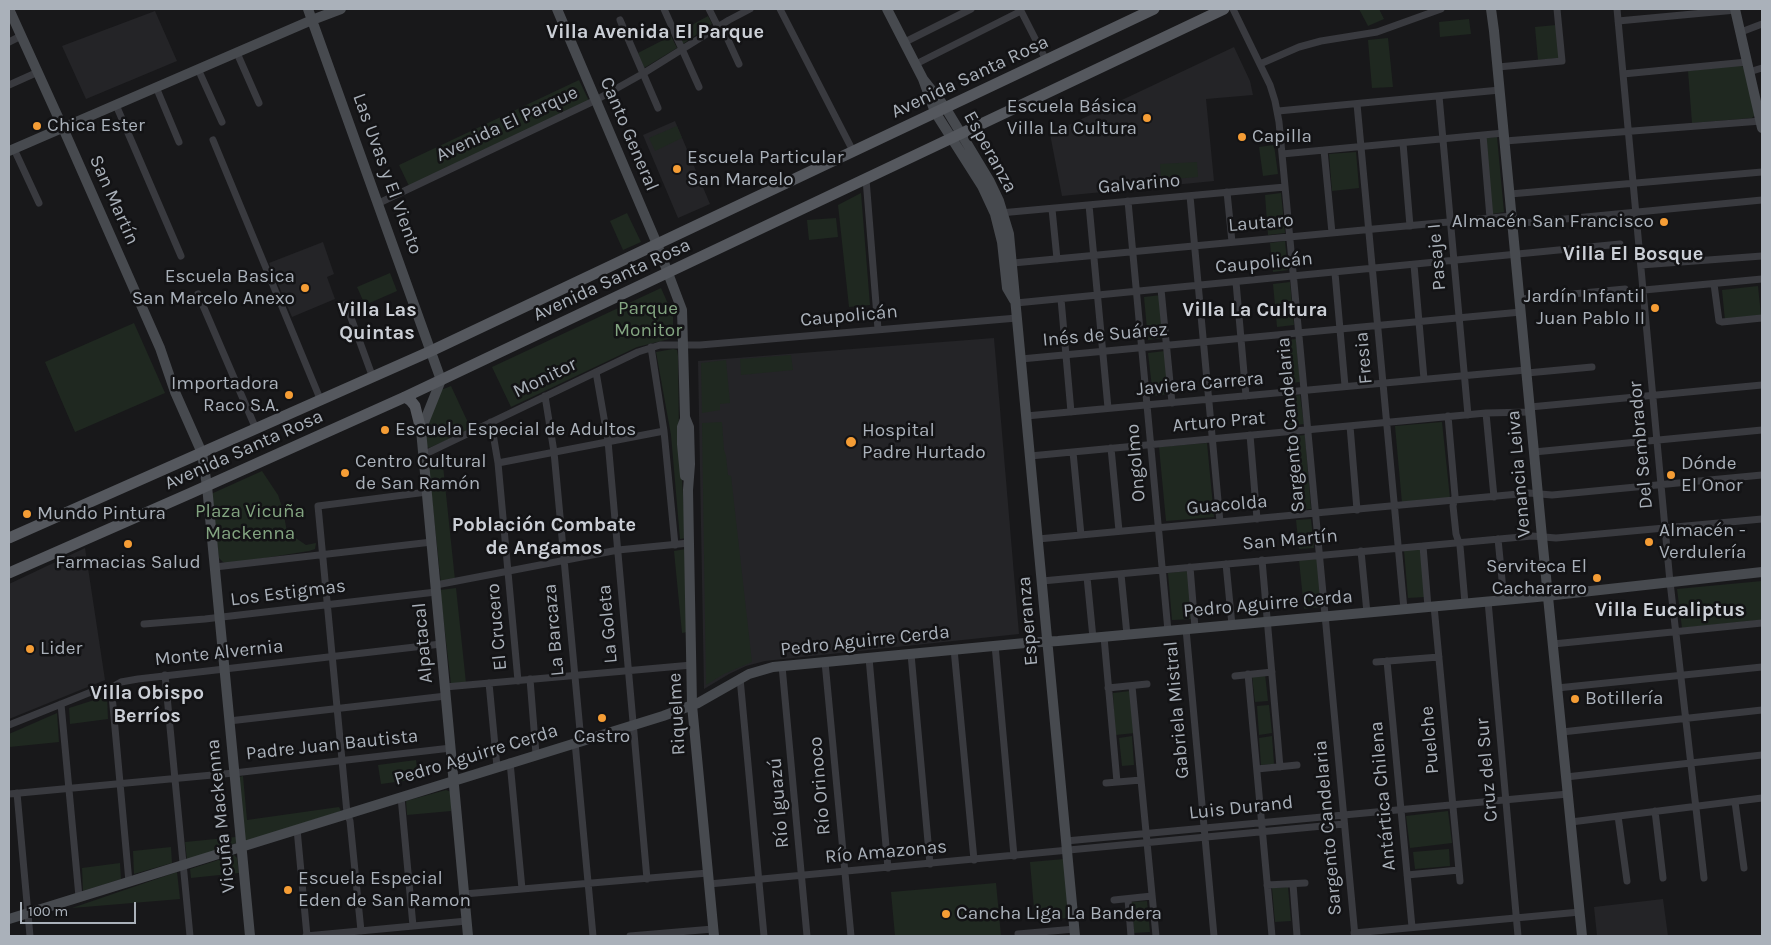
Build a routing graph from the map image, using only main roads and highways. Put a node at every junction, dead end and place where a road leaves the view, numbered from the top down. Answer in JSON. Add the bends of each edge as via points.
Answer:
{"nodes":[{"id":1,"x":1154,"y":9,"type":"edge"},
{"id":2,"x":1224,"y":9,"type":"edge"},
{"id":3,"x":405,"y":397,"type":"junction"},
{"id":4,"x":421,"y":430,"type":"road end"},
{"id":5,"x":9,"y":538,"type":"edge"},
{"id":6,"x":9,"y":573,"type":"edge"}],
"edges":[{"from":1,"to":5,"type":"main road","name":"Avenida Santa Rosa","via":[[373,378]]},
{"from":2,"to":3,"type":"main road","name":"Avenida Santa Rosa"},
{"from":3,"to":4,"type":"main road","via":[[415,406]]},
{"from":3,"to":6,"type":"main road","name":"Avenida Santa Rosa"}]}
